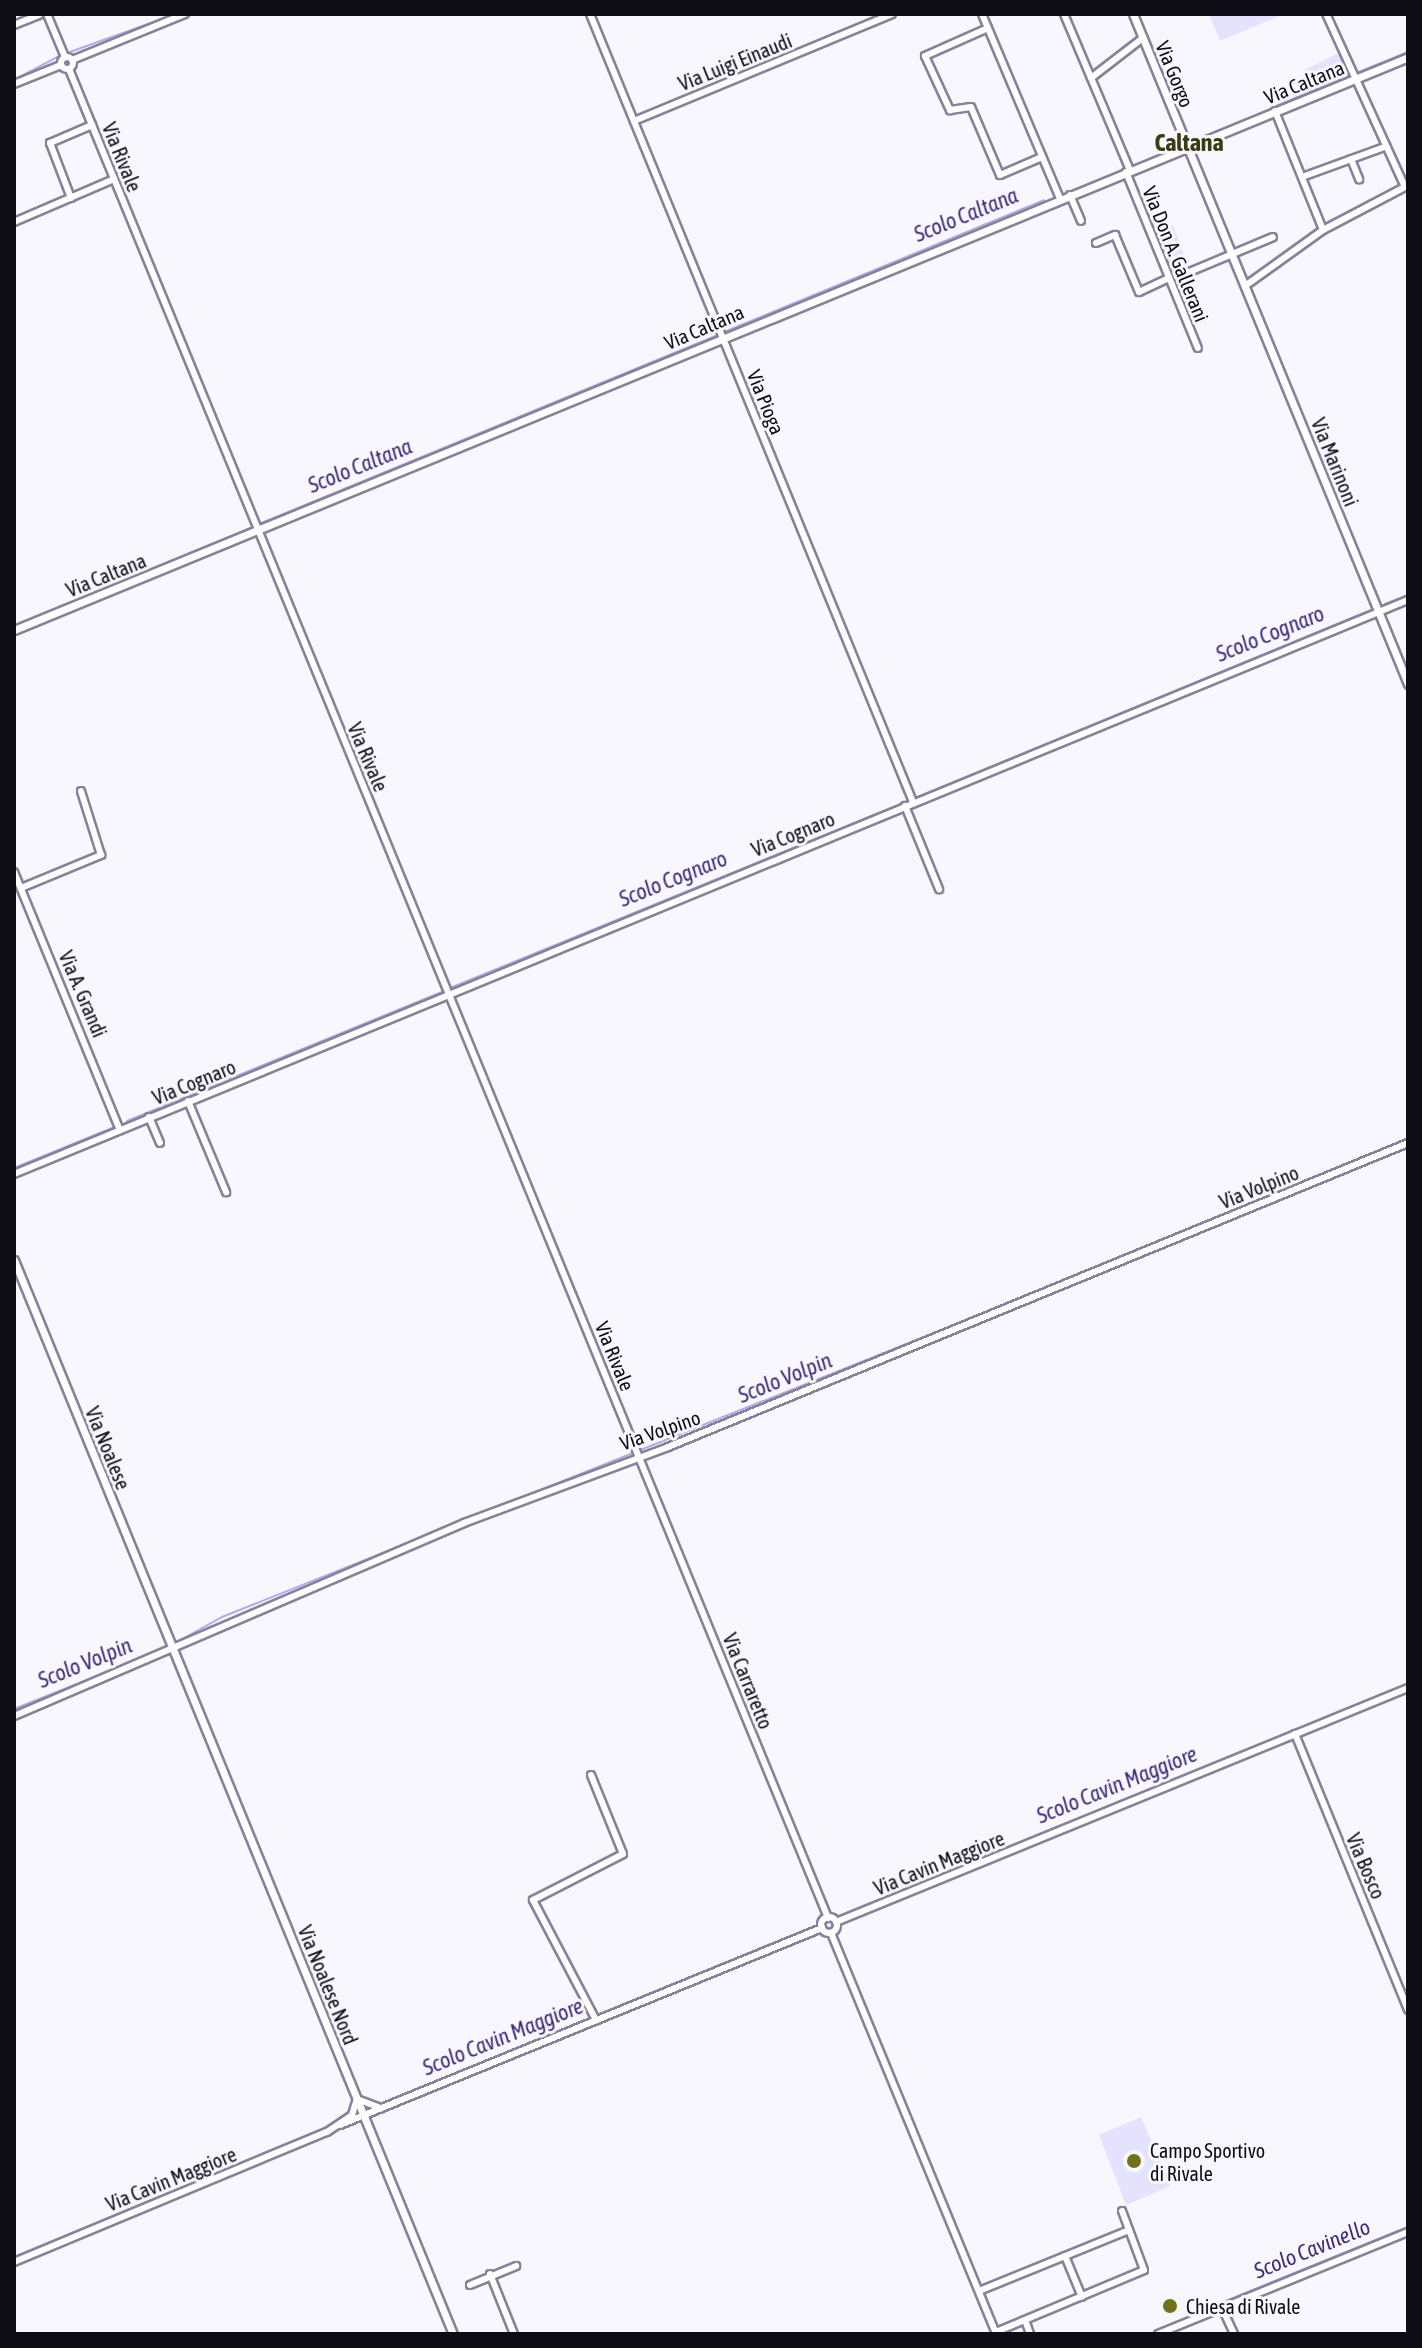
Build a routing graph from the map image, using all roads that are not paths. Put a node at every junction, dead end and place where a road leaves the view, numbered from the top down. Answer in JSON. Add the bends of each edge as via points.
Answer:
{"nodes":[{"id":1,"x":47,"y":14,"type":"edge"},
{"id":2,"x":185,"y":14,"type":"edge"},
{"id":3,"x":590,"y":14,"type":"edge"},
{"id":4,"x":892,"y":14,"type":"edge"},
{"id":5,"x":982,"y":14,"type":"edge"},
{"id":6,"x":1064,"y":14,"type":"edge"},
{"id":7,"x":1133,"y":14,"type":"edge"},
{"id":8,"x":1326,"y":14,"type":"edge"},
{"id":9,"x":39,"y":15,"type":"edge"},
{"id":10,"x":14,"y":25,"type":"edge"},
{"id":11,"x":988,"y":28,"type":"junction"},
{"id":12,"x":1143,"y":38,"type":"junction"},
{"id":13,"x":65,"y":57,"type":"junction"},
{"id":14,"x":1408,"y":57,"type":"edge"},
{"id":15,"x":72,"y":60,"type":"junction"},
{"id":16,"x":61,"y":65,"type":"junction"},
{"id":17,"x":69,"y":69,"type":"junction"},
{"id":18,"x":1091,"y":78,"type":"junction"},
{"id":19,"x":1355,"y":78,"type":"junction"},
{"id":20,"x":14,"y":84,"type":"edge"},
{"id":21,"x":1275,"y":111,"type":"junction"},
{"id":22,"x":634,"y":121,"type":"junction"},
{"id":23,"x":92,"y":125,"type":"junction"},
{"id":24,"x":1189,"y":145,"type":"junction"},
{"id":25,"x":1387,"y":146,"type":"junction"},
{"id":26,"x":1042,"y":157,"type":"junction"},
{"id":27,"x":1351,"y":159,"type":"junction"},
{"id":28,"x":1128,"y":171,"type":"junction"},
{"id":29,"x":1302,"y":177,"type":"junction"},
{"id":30,"x":114,"y":179,"type":"junction"},
{"id":31,"x":1359,"y":179,"type":"dead end"},
{"id":32,"x":1406,"y":186,"type":"edge"},
{"id":33,"x":1070,"y":195,"type":"junction"},
{"id":34,"x":71,"y":198,"type":"junction"},
{"id":35,"x":1060,"y":199,"type":"junction"},
{"id":36,"x":1081,"y":221,"type":"dead end"},
{"id":37,"x":14,"y":222,"type":"edge"},
{"id":38,"x":1323,"y":230,"type":"junction"},
{"id":39,"x":1273,"y":237,"type":"dead end"},
{"id":40,"x":1096,"y":243,"type":"dead end"},
{"id":41,"x":1232,"y":253,"type":"junction"},
{"id":42,"x":1187,"y":273,"type":"dead end"},
{"id":43,"x":1169,"y":278,"type":"junction"},
{"id":44,"x":1245,"y":286,"type":"junction"},
{"id":45,"x":722,"y":338,"type":"junction"},
{"id":46,"x":1198,"y":348,"type":"dead end"},
{"id":47,"x":254,"y":527,"type":"junction"},
{"id":48,"x":1408,"y":600,"type":"edge"},
{"id":49,"x":1380,"y":612,"type":"junction"},
{"id":50,"x":14,"y":630,"type":"edge"},
{"id":51,"x":1408,"y":684,"type":"edge"},
{"id":52,"x":81,"y":791,"type":"dead end"},
{"id":53,"x":913,"y":802,"type":"junction"},
{"id":54,"x":905,"y":806,"type":"junction"},
{"id":55,"x":14,"y":872,"type":"edge"},
{"id":56,"x":21,"y":888,"type":"junction"},
{"id":57,"x":939,"y":889,"type":"dead end"},
{"id":58,"x":450,"y":993,"type":"junction"},
{"id":59,"x":188,"y":1101,"type":"junction"},
{"id":60,"x":149,"y":1117,"type":"junction"},
{"id":61,"x":120,"y":1130,"type":"junction"},
{"id":62,"x":160,"y":1143,"type":"dead end"},
{"id":63,"x":1408,"y":1143,"type":"edge"},
{"id":64,"x":14,"y":1174,"type":"edge"},
{"id":65,"x":226,"y":1192,"type":"dead end"},
{"id":66,"x":14,"y":1260,"type":"edge"},
{"id":67,"x":637,"y":1453,"type":"junction"},
{"id":68,"x":173,"y":1649,"type":"junction"},
{"id":69,"x":1408,"y":1688,"type":"edge"},
{"id":70,"x":14,"y":1716,"type":"edge"},
{"id":71,"x":1295,"y":1734,"type":"junction"},
{"id":72,"x":591,"y":1775,"type":"dead end"},
{"id":73,"x":828,"y":1918,"type":"junction"},
{"id":74,"x":836,"y":1922,"type":"junction"},
{"id":75,"x":822,"y":1928,"type":"junction"},
{"id":76,"x":831,"y":1933,"type":"junction"},
{"id":77,"x":1408,"y":2010,"type":"edge"},
{"id":78,"x":595,"y":2017,"type":"junction"},
{"id":79,"x":357,"y":2099,"type":"junction"},
{"id":80,"x":385,"y":2108,"type":"junction"},
{"id":81,"x":373,"y":2109,"type":"junction"},
{"id":82,"x":352,"y":2115,"type":"junction"},
{"id":83,"x":364,"y":2116,"type":"junction"},
{"id":84,"x":340,"y":2125,"type":"junction"},
{"id":85,"x":1122,"y":2211,"type":"dead end"},
{"id":86,"x":1129,"y":2230,"type":"junction"},
{"id":87,"x":1408,"y":2232,"type":"edge"},
{"id":88,"x":1065,"y":2256,"type":"junction"},
{"id":89,"x":14,"y":2262,"type":"edge"},
{"id":90,"x":516,"y":2266,"type":"dead end"},
{"id":91,"x":490,"y":2274,"type":"junction"},
{"id":92,"x":470,"y":2285,"type":"dead end"},
{"id":93,"x":979,"y":2291,"type":"junction"},
{"id":94,"x":1082,"y":2297,"type":"junction"},
{"id":95,"x":1222,"y":2308,"type":"junction"},
{"id":96,"x":1025,"y":2320,"type":"junction"},
{"id":97,"x":1169,"y":2332,"type":"edge"},
{"id":98,"x":996,"y":2333,"type":"edge"},
{"id":99,"x":453,"y":2334,"type":"edge"},
{"id":100,"x":514,"y":2334,"type":"edge"},
{"id":101,"x":1030,"y":2334,"type":"edge"},
{"id":102,"x":1158,"y":2334,"type":"edge"},
{"id":103,"x":1234,"y":2334,"type":"edge"}],
"edges":[{"from":1,"to":13,"type":"street"},
{"from":2,"to":15,"type":"street"},
{"from":3,"to":22,"type":"street","name":"Via Pioga"},
{"from":4,"to":22,"type":"street","name":"Via Luigi Einaudi"},
{"from":5,"to":11,"type":"street"},
{"from":6,"to":18,"type":"street","name":"Via Don A. Gallerani"},
{"from":7,"to":12,"type":"main road","name":"Via Gorgo"},
{"from":8,"to":19,"type":"street"},
{"from":9,"to":10,"type":"street"},
{"from":11,"to":26,"type":"street"},
{"from":11,"to":26,"type":"street","via":[[925,56],[950,110],[971,107],[1000,175]]},
{"from":12,"to":18,"type":"street"},
{"from":12,"to":24,"type":"main road","name":"Via Gorgo"},
{"from":13,"to":15,"type":"street"},
{"from":13,"to":16,"type":"street"},
{"from":14,"to":19,"type":"main road","name":"Via Caltana"},
{"from":15,"to":17,"type":"street"},
{"from":16,"to":17,"type":"street"},
{"from":16,"to":20,"type":"street"},
{"from":17,"to":23,"type":"street","name":"Via Rivale"},
{"from":18,"to":28,"type":"street","name":"Via Don A. Gallerani"},
{"from":19,"to":21,"type":"main road","name":"Via Caltana"},
{"from":19,"to":25,"type":"street"},
{"from":21,"to":24,"type":"main road","name":"Via Caltana"},
{"from":21,"to":29,"type":"street"},
{"from":22,"to":45,"type":"street","name":"Via Pioga"},
{"from":23,"to":30,"type":"street","name":"Via Rivale"},
{"from":23,"to":34,"type":"street","via":[[50,143]]},
{"from":24,"to":28,"type":"main road","name":"Via Caltana"},
{"from":24,"to":41,"type":"main road","name":"Via Marinoni"},
{"from":25,"to":27,"type":"street"},
{"from":25,"to":32,"type":"street"},
{"from":26,"to":35,"type":"street"},
{"from":27,"to":29,"type":"street"},
{"from":27,"to":31,"type":"street"},
{"from":28,"to":33,"type":"main road","name":"Via Caltana"},
{"from":28,"to":43,"type":"street","name":"Via Don A. Gallerani"},
{"from":29,"to":38,"type":"street"},
{"from":30,"to":34,"type":"street"},
{"from":30,"to":47,"type":"street","name":"Via Rivale"},
{"from":32,"to":38,"type":"street"},
{"from":33,"to":35,"type":"main road","name":"Via Caltana"},
{"from":33,"to":36,"type":"street"},
{"from":34,"to":37,"type":"street"},
{"from":35,"to":45,"type":"main road","name":"Via Caltana"},
{"from":38,"to":44,"type":"street"},
{"from":39,"to":41,"type":"street"},
{"from":40,"to":43,"type":"street","via":[[1115,235],[1139,292]]},
{"from":41,"to":42,"type":"street"},
{"from":41,"to":44,"type":"main road","name":"Via Marinoni"},
{"from":43,"to":46,"type":"street","name":"Via Don A. Gallerani"},
{"from":44,"to":49,"type":"main road","name":"Via Marinoni"},
{"from":45,"to":47,"type":"main road","name":"Via Caltana"},
{"from":45,"to":53,"type":"street","name":"Via Pioga"},
{"from":47,"to":50,"type":"main road","name":"Via Caltana"},
{"from":47,"to":58,"type":"street","name":"Via Rivale"},
{"from":48,"to":49,"type":"street","name":"Via Cognaro"},
{"from":49,"to":51,"type":"main road","name":"Via Marinoni"},
{"from":49,"to":53,"type":"street","name":"Via Cognaro"},
{"from":52,"to":56,"type":"street","via":[[101,855]]},
{"from":53,"to":54,"type":"street","name":"Via Cognaro"},
{"from":54,"to":57,"type":"street"},
{"from":54,"to":58,"type":"street","name":"Via Cognaro"},
{"from":55,"to":56,"type":"street","name":"Via A. Grandi"},
{"from":56,"to":61,"type":"street","name":"Via A. Grandi"},
{"from":58,"to":59,"type":"street","name":"Via Cognaro"},
{"from":58,"to":67,"type":"street","name":"Via Rivale"},
{"from":59,"to":60,"type":"street","name":"Via Cognaro"},
{"from":59,"to":65,"type":"street"},
{"from":60,"to":61,"type":"street","name":"Via Cognaro"},
{"from":60,"to":62,"type":"street"},
{"from":61,"to":64,"type":"street","name":"Via Cognaro"},
{"from":63,"to":67,"type":"street","name":"Via Volpino"},
{"from":66,"to":68,"type":"main road","name":"Via Noalese"},
{"from":67,"to":68,"type":"street","name":"Via Volpino"},
{"from":67,"to":73,"type":"street","name":"Via Carraretto"},
{"from":68,"to":70,"type":"street","name":"Via Volpino"},
{"from":68,"to":79,"type":"main road","name":"Via Noalese Nord"},
{"from":69,"to":71,"type":"street","name":"Via Cavin Maggiore"},
{"from":71,"to":74,"type":"street","name":"Via Cavin Maggiore"},
{"from":71,"to":77,"type":"street","name":"Via Bosco"},
{"from":72,"to":78,"type":"street","via":[[623,1854],[533,1900]]},
{"from":73,"to":74,"type":"street"},
{"from":73,"to":75,"type":"street"},
{"from":74,"to":76,"type":"street"},
{"from":75,"to":76,"type":"street"},
{"from":75,"to":78,"type":"street","name":"Via Cavin Maggiore"},
{"from":76,"to":93,"type":"street"},
{"from":78,"to":80,"type":"street","name":"Via Cavin Maggiore"},
{"from":79,"to":81,"type":"street"},
{"from":79,"to":82,"type":"street"},
{"from":79,"to":83,"type":"main road","name":"Via Noalese Nord"},
{"from":80,"to":81,"type":"street","name":"Via Cavin Maggiore"},
{"from":80,"to":83,"type":"street","name":"Via Cavin Maggiore"},
{"from":81,"to":83,"type":"street","name":"Via Cavin Maggiore"},
{"from":82,"to":83,"type":"street","name":"Via Cavin Maggiore"},
{"from":82,"to":84,"type":"street","name":"Via Cavin Maggiore"},
{"from":83,"to":84,"type":"street","name":"Via Cavin Maggiore"},
{"from":83,"to":99,"type":"main road","name":"Via Noalese Nord"},
{"from":84,"to":89,"type":"street","name":"Via Cavin Maggiore"},
{"from":85,"to":86,"type":"street"},
{"from":86,"to":88,"type":"street"},
{"from":86,"to":94,"type":"street","via":[[1146,2269]]},
{"from":87,"to":95,"type":"street"},
{"from":88,"to":93,"type":"street"},
{"from":88,"to":94,"type":"street"},
{"from":90,"to":91,"type":"street"},
{"from":91,"to":92,"type":"street"},
{"from":91,"to":100,"type":"street"},
{"from":93,"to":98,"type":"street"},
{"from":94,"to":96,"type":"street"},
{"from":95,"to":97,"type":"street"},
{"from":95,"to":103,"type":"street"},
{"from":96,"to":98,"type":"street"},
{"from":96,"to":101,"type":"street"},
{"from":97,"to":102,"type":"street"}]}
